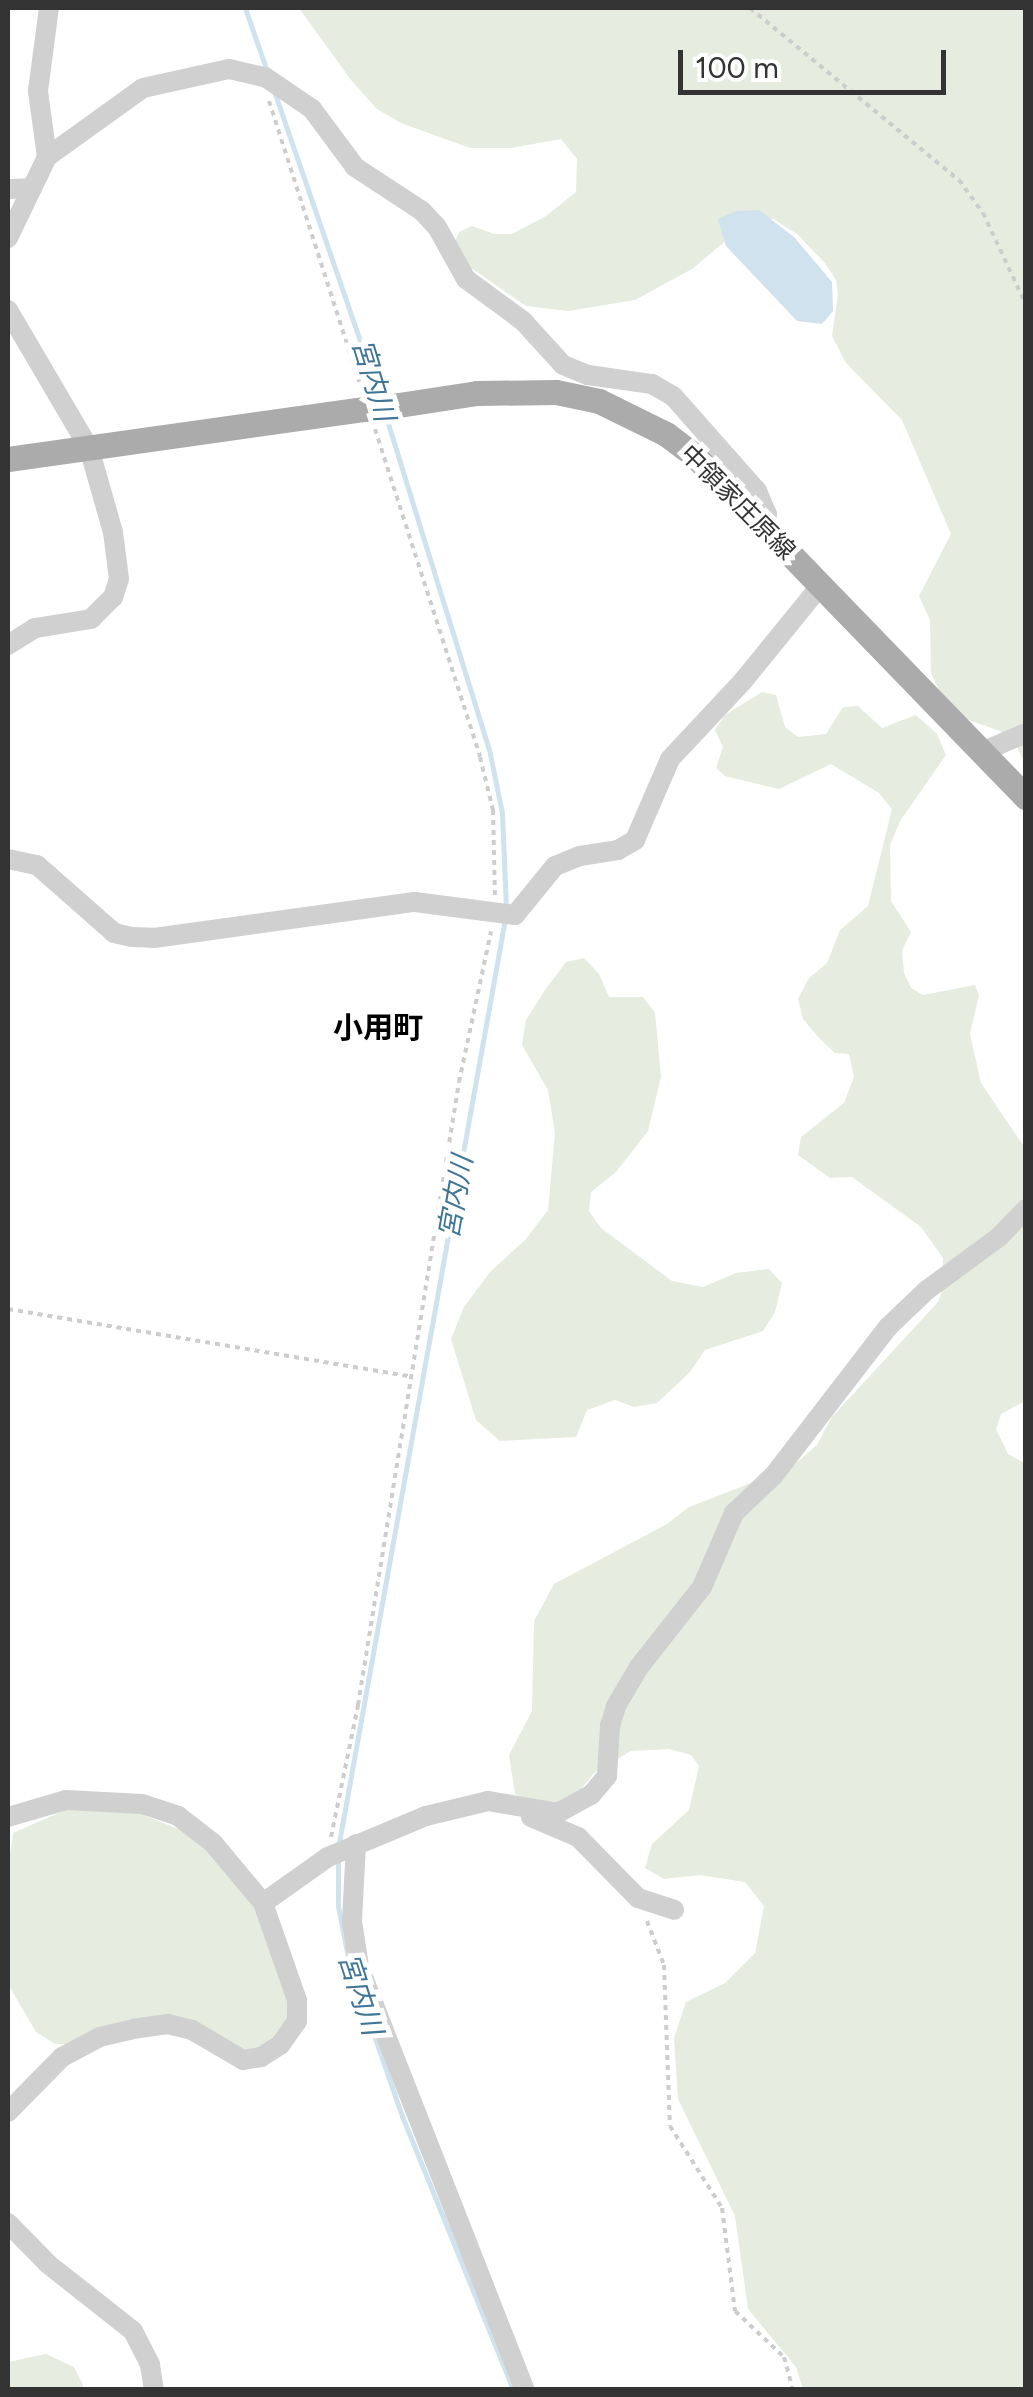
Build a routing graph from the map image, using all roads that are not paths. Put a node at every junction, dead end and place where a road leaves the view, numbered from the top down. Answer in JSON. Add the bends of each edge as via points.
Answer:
{"nodes":[{"id":1,"x":49,"y":8,"type":"edge"},
{"id":2,"x":46,"y":157,"type":"junction"},
{"id":3,"x":32,"y":188,"type":"junction"},
{"id":4,"x":8,"y":189,"type":"edge"},
{"id":5,"x":8,"y":238,"type":"edge"},
{"id":6,"x":8,"y":310,"type":"edge"},
{"id":7,"x":89,"y":448,"type":"junction"},
{"id":8,"x":8,"y":460,"type":"edge"},
{"id":9,"x":762,"y":525,"type":"junction"},
{"id":10,"x":821,"y":585,"type":"junction"},
{"id":11,"x":8,"y":645,"type":"edge"},
{"id":12,"x":1026,"y":733,"type":"edge"},
{"id":13,"x":982,"y":752,"type":"junction"},
{"id":14,"x":1026,"y":797,"type":"edge"},
{"id":15,"x":8,"y":859,"type":"edge"},
{"id":16,"x":1026,"y":1209,"type":"edge"},
{"id":17,"x":522,"y":1808,"type":"junction"},
{"id":18,"x":8,"y":1817,"type":"edge"},
{"id":19,"x":342,"y":1850,"type":"junction"},
{"id":20,"x":263,"y":1904,"type":"junction"},
{"id":21,"x":674,"y":1910,"type":"dead end"},
{"id":22,"x":8,"y":2112,"type":"edge"},
{"id":23,"x":8,"y":2223,"type":"edge"},
{"id":24,"x":154,"y":2390,"type":"edge"},
{"id":25,"x":526,"y":2390,"type":"edge"}],
"edges":[{"from":1,"to":2,"type":"street","via":[[38,91]]},
{"from":2,"to":3,"type":"street"},
{"from":2,"to":9,"type":"street","via":[[142,88],[229,69],[285,87],[312,109],[355,167],[430,219],[466,279],[523,322],[563,365],[652,384],[673,396],[757,491],[767,514]]},
{"from":3,"to":4,"type":"street"},
{"from":3,"to":5,"type":"street"},
{"from":6,"to":7,"type":"street"},
{"from":7,"to":8,"type":"main road","name":"中領家庄原線"},
{"from":7,"to":9,"type":"main road","name":"中領家庄原線","via":[[522,390],[599,401],[666,434]]},
{"from":7,"to":11,"type":"street","via":[[113,532],[119,578],[113,597],[91,619],[35,628]]},
{"from":9,"to":10,"type":"main road","name":"中領家庄原線"},
{"from":10,"to":13,"type":"main road","name":"中領家庄原線"},
{"from":10,"to":15,"type":"street","via":[[670,759],[635,840],[556,866],[519,912],[501,916],[415,902],[131,937],[114,933],[37,865]]},
{"from":12,"to":13,"type":"street"},
{"from":13,"to":14,"type":"main road","name":"中領家庄原線"},
{"from":16,"to":17,"type":"street","via":[[888,1327],[774,1475],[734,1513],[702,1587],[616,1706],[607,1776],[567,1811]]},
{"from":17,"to":19,"type":"street","via":[[488,1801],[460,1807]]},
{"from":17,"to":21,"type":"street","via":[[536,1821],[578,1837],[638,1898]]},
{"from":18,"to":20,"type":"street","via":[[66,1800],[142,1804],[178,1816],[213,1843]]},
{"from":19,"to":20,"type":"street"},
{"from":19,"to":25,"type":"street","via":[[359,1967]]},
{"from":20,"to":22,"type":"street","via":[[297,2000],[297,2021],[280,2045],[243,2060],[168,2024],[100,2037],[62,2056]]},
{"from":23,"to":24,"type":"street","via":[[133,2331]]}]}
